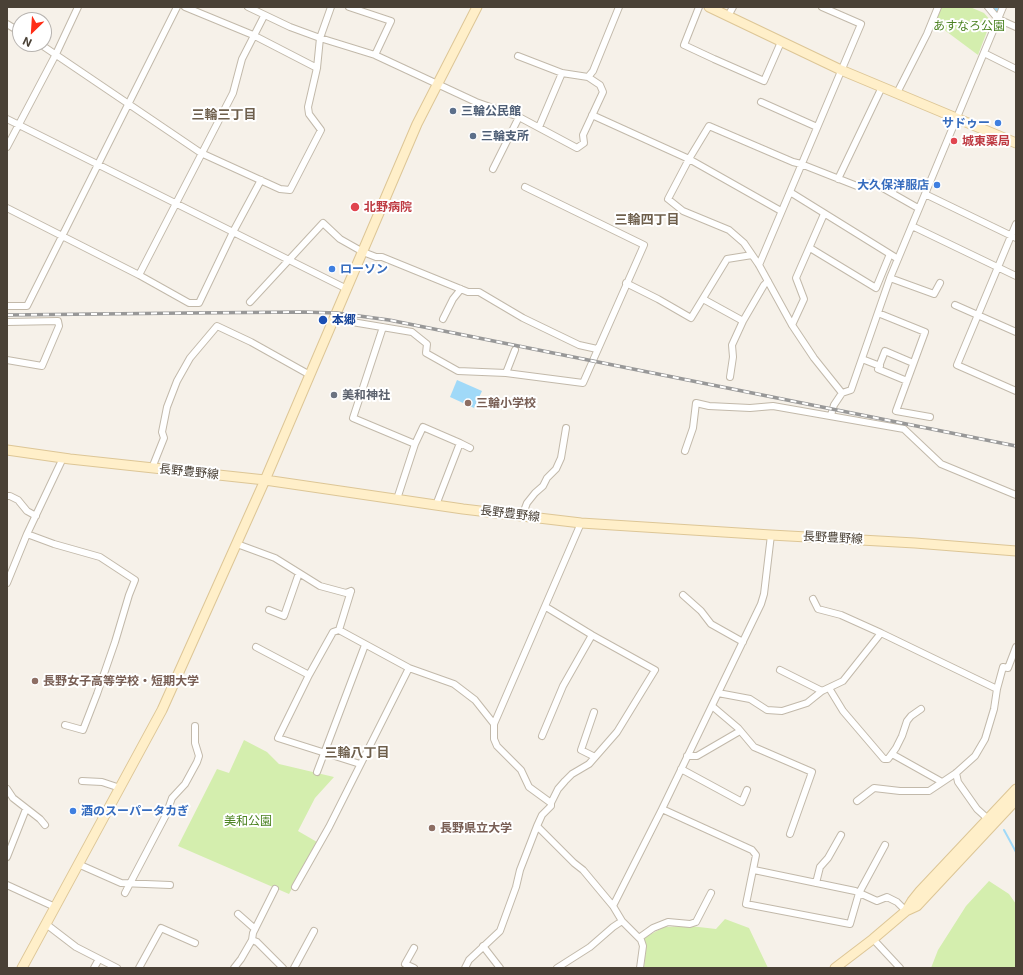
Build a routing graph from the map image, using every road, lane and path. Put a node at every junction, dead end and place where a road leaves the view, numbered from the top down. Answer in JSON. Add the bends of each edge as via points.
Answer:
{"nodes":[{"id":1,"x":78,"y":7,"type":"edge"},
{"id":2,"x":177,"y":7,"type":"edge"},
{"id":3,"x":185,"y":7,"type":"edge"},
{"id":4,"x":248,"y":7,"type":"edge"},
{"id":5,"x":332,"y":7,"type":"edge"},
{"id":6,"x":349,"y":7,"type":"edge"},
{"id":7,"x":477,"y":7,"type":"edge"},
{"id":8,"x":619,"y":7,"type":"edge"},
{"id":9,"x":699,"y":7,"type":"edge"},
{"id":10,"x":709,"y":7,"type":"edge"},
{"id":11,"x":733,"y":7,"type":"edge"},
{"id":12,"x":822,"y":7,"type":"edge"},
{"id":13,"x":938,"y":7,"type":"edge"},
{"id":14,"x":988,"y":7,"type":"edge"},
{"id":15,"x":1003,"y":7,"type":"edge"},
{"id":16,"x":264,"y":16,"type":"junction"},
{"id":17,"x":728,"y":16,"type":"junction"},
{"id":18,"x":998,"y":19,"type":"junction"},
{"id":19,"x":1016,"y":27,"type":"edge"},
{"id":20,"x":253,"y":36,"type":"junction"},
{"id":21,"x":320,"y":38,"type":"junction"},
{"id":22,"x":781,"y":42,"type":"junction"},
{"id":23,"x":52,"y":52,"type":"edge"},
{"id":24,"x":984,"y":52,"type":"junction"},
{"id":25,"x":56,"y":54,"type":"junction"},
{"id":26,"x":375,"y":55,"type":"junction"},
{"id":27,"x":518,"y":56,"type":"dead end"},
{"id":28,"x":317,"y":68,"type":"junction"},
{"id":29,"x":1016,"y":69,"type":"edge"},
{"id":30,"x":841,"y":70,"type":"junction"},
{"id":31,"x":562,"y":73,"type":"junction"},
{"id":32,"x":588,"y":77,"type":"junction"},
{"id":33,"x":436,"y":84,"type":"junction"},
{"id":34,"x":882,"y":87,"type":"junction"},
{"id":35,"x":897,"y":93,"type":"junction"},
{"id":36,"x":761,"y":102,"type":"dead end"},
{"id":37,"x":128,"y":104,"type":"junction"},
{"id":38,"x":592,"y":115,"type":"junction"},
{"id":39,"x":519,"y":117,"type":"junction"},
{"id":40,"x":956,"y":118,"type":"junction"},
{"id":41,"x":7,"y":119,"type":"edge"},
{"id":42,"x":18,"y":124,"type":"junction"},
{"id":43,"x":539,"y":127,"type":"junction"},
{"id":44,"x":817,"y":127,"type":"junction"},
{"id":45,"x":1016,"y":143,"type":"edge"},
{"id":46,"x":7,"y":147,"type":"edge"},
{"id":47,"x":201,"y":153,"type":"junction"},
{"id":48,"x":689,"y":159,"type":"junction"},
{"id":49,"x":97,"y":164,"type":"junction"},
{"id":50,"x":802,"y":164,"type":"junction"},
{"id":51,"x":493,"y":169,"type":"dead end"},
{"id":52,"x":838,"y":179,"type":"junction"},
{"id":53,"x":261,"y":180,"type":"junction"},
{"id":54,"x":525,"y":186,"type":"dead end"},
{"id":55,"x":790,"y":192,"type":"junction"},
{"id":56,"x":925,"y":194,"type":"junction"},
{"id":57,"x":175,"y":203,"type":"junction"},
{"id":58,"x":7,"y":208,"type":"edge"},
{"id":59,"x":918,"y":208,"type":"junction"},
{"id":60,"x":781,"y":211,"type":"junction"},
{"id":61,"x":824,"y":214,"type":"junction"},
{"id":62,"x":1016,"y":224,"type":"edge"},
{"id":63,"x":912,"y":226,"type":"junction"},
{"id":64,"x":233,"y":232,"type":"junction"},
{"id":65,"x":61,"y":236,"type":"junction"},
{"id":66,"x":1014,"y":237,"type":"edge"},
{"id":67,"x":810,"y":248,"type":"junction"},
{"id":68,"x":363,"y":252,"type":"junction"},
{"id":69,"x":752,"y":254,"type":"junction"},
{"id":70,"x":890,"y":254,"type":"junction"},
{"id":71,"x":898,"y":258,"type":"junction"},
{"id":72,"x":288,"y":261,"type":"junction"},
{"id":73,"x":759,"y":265,"type":"junction"},
{"id":74,"x":999,"y":267,"type":"junction"},
{"id":75,"x":139,"y":275,"type":"junction"},
{"id":76,"x":1016,"y":276,"type":"edge"},
{"id":77,"x":890,"y":278,"type":"junction"},
{"id":78,"x":768,"y":282,"type":"junction"},
{"id":79,"x":626,"y":283,"type":"junction"},
{"id":80,"x":940,"y":283,"type":"dead end"},
{"id":81,"x":347,"y":289,"type":"junction"},
{"id":82,"x":461,"y":289,"type":"junction"},
{"id":83,"x":703,"y":299,"type":"junction"},
{"id":84,"x":250,"y":302,"type":"dead end"},
{"id":85,"x":955,"y":305,"type":"dead end"},
{"id":86,"x":7,"y":306,"type":"edge"},
{"id":87,"x":878,"y":313,"type":"junction"},
{"id":88,"x":978,"y":316,"type":"junction"},
{"id":89,"x":334,"y":319,"type":"junction"},
{"id":90,"x":443,"y":319,"type":"dead end"},
{"id":91,"x":743,"y":321,"type":"junction"},
{"id":92,"x":7,"y":322,"type":"edge"},
{"id":93,"x":792,"y":325,"type":"junction"},
{"id":94,"x":383,"y":327,"type":"junction"},
{"id":95,"x":1016,"y":332,"type":"edge"},
{"id":96,"x":597,"y":349,"type":"junction"},
{"id":97,"x":514,"y":350,"type":"dead end"},
{"id":98,"x":862,"y":359,"type":"junction"},
{"id":99,"x":7,"y":360,"type":"edge"},
{"id":100,"x":913,"y":363,"type":"junction"},
{"id":101,"x":880,"y":366,"type":"junction"},
{"id":102,"x":506,"y":373,"type":"junction"},
{"id":103,"x":310,"y":375,"type":"junction"},
{"id":104,"x":730,"y":377,"type":"dead end"},
{"id":105,"x":907,"y":381,"type":"junction"},
{"id":106,"x":1016,"y":391,"type":"edge"},
{"id":107,"x":842,"y":393,"type":"junction"},
{"id":108,"x":831,"y":415,"type":"junction"},
{"id":109,"x":930,"y":417,"type":"dead end"},
{"id":110,"x":566,"y":428,"type":"dead end"},
{"id":111,"x":460,"y":443,"type":"junction"},
{"id":112,"x":415,"y":444,"type":"junction"},
{"id":113,"x":470,"y":448,"type":"dead end"},
{"id":114,"x":7,"y":450,"type":"edge"},
{"id":115,"x":685,"y":451,"type":"dead end"},
{"id":116,"x":63,"y":458,"type":"junction"},
{"id":117,"x":152,"y":468,"type":"junction"},
{"id":118,"x":265,"y":480,"type":"junction"},
{"id":119,"x":1016,"y":495,"type":"edge"},
{"id":120,"x":7,"y":496,"type":"edge"},
{"id":121,"x":397,"y":499,"type":"junction"},
{"id":122,"x":436,"y":505,"type":"junction"},
{"id":123,"x":36,"y":516,"type":"junction"},
{"id":124,"x":522,"y":516,"type":"junction"},
{"id":125,"x":581,"y":523,"type":"junction"},
{"id":126,"x":27,"y":534,"type":"junction"},
{"id":127,"x":771,"y":535,"type":"junction"},
{"id":128,"x":237,"y":544,"type":"junction"},
{"id":129,"x":1016,"y":551,"type":"edge"},
{"id":130,"x":299,"y":573,"type":"junction"},
{"id":131,"x":7,"y":584,"type":"edge"},
{"id":132,"x":683,"y":595,"type":"dead end"},
{"id":133,"x":813,"y":599,"type":"dead end"},
{"id":134,"x":546,"y":607,"type":"junction"},
{"id":135,"x":270,"y":610,"type":"dead end"},
{"id":136,"x":339,"y":630,"type":"junction"},
{"id":137,"x":881,"y":633,"type":"junction"},
{"id":138,"x":592,"y":635,"type":"junction"},
{"id":139,"x":743,"y":642,"type":"junction"},
{"id":140,"x":366,"y":644,"type":"junction"},
{"id":141,"x":256,"y":647,"type":"dead end"},
{"id":142,"x":1016,"y":648,"type":"edge"},
{"id":143,"x":409,"y":668,"type":"junction"},
{"id":144,"x":780,"y":670,"type":"dead end"},
{"id":145,"x":309,"y":674,"type":"junction"},
{"id":146,"x":829,"y":688,"type":"junction"},
{"id":147,"x":997,"y":689,"type":"junction"},
{"id":148,"x":822,"y":691,"type":"junction"},
{"id":149,"x":718,"y":693,"type":"junction"},
{"id":150,"x":712,"y":706,"type":"junction"},
{"id":151,"x":921,"y":709,"type":"dead end"},
{"id":152,"x":594,"y":712,"type":"dead end"},
{"id":153,"x":494,"y":724,"type":"junction"},
{"id":154,"x":65,"y":726,"type":"dead end"},
{"id":155,"x":195,"y":726,"type":"dead end"},
{"id":156,"x":740,"y":730,"type":"junction"},
{"id":157,"x":542,"y":736,"type":"dead end"},
{"id":158,"x":324,"y":752,"type":"junction"},
{"id":159,"x":892,"y":754,"type":"junction"},
{"id":160,"x":687,"y":756,"type":"junction"},
{"id":161,"x":595,"y":757,"type":"junction"},
{"id":162,"x":360,"y":764,"type":"junction"},
{"id":163,"x":681,"y":769,"type":"junction"},
{"id":164,"x":317,"y":772,"type":"dead end"},
{"id":165,"x":956,"y":773,"type":"junction"},
{"id":166,"x":82,"y":781,"type":"dead end"},
{"id":167,"x":942,"y":782,"type":"junction"},
{"id":168,"x":120,"y":788,"type":"junction"},
{"id":169,"x":7,"y":789,"type":"edge"},
{"id":170,"x":1016,"y":789,"type":"edge"},
{"id":171,"x":747,"y":790,"type":"dead end"},
{"id":172,"x":1016,"y":800,"type":"edge"},
{"id":173,"x":857,"y":801,"type":"dead end"},
{"id":174,"x":551,"y":803,"type":"junction"},
{"id":175,"x":26,"y":808,"type":"junction"},
{"id":176,"x":662,"y":810,"type":"junction"},
{"id":177,"x":988,"y":819,"type":"junction"},
{"id":178,"x":45,"y":825,"type":"dead end"},
{"id":179,"x":537,"y":826,"type":"junction"},
{"id":180,"x":790,"y":834,"type":"dead end"},
{"id":181,"x":841,"y":835,"type":"dead end"},
{"id":182,"x":885,"y":845,"type":"dead end"},
{"id":183,"x":7,"y":857,"type":"edge"},
{"id":184,"x":78,"y":864,"type":"junction"},
{"id":185,"x":754,"y":870,"type":"junction"},
{"id":186,"x":131,"y":883,"type":"junction"},
{"id":187,"x":816,"y":883,"type":"junction"},
{"id":188,"x":7,"y":885,"type":"edge"},
{"id":189,"x":170,"y":886,"type":"dead end"},
{"id":190,"x":295,"y":886,"type":"dead end"},
{"id":191,"x":275,"y":889,"type":"dead end"},
{"id":192,"x":125,"y":893,"type":"dead end"},
{"id":193,"x":711,"y":893,"type":"dead end"},
{"id":194,"x":859,"y":893,"type":"junction"},
{"id":195,"x":612,"y":906,"type":"junction"},
{"id":196,"x":55,"y":907,"type":"junction"},
{"id":197,"x":906,"y":911,"type":"junction"},
{"id":198,"x":238,"y":914,"type":"dead end"},
{"id":199,"x":622,"y":921,"type":"junction"},
{"id":200,"x":46,"y":924,"type":"junction"},
{"id":201,"x":255,"y":929,"type":"junction"},
{"id":202,"x":314,"y":931,"type":"dead end"},
{"id":203,"x":639,"y":938,"type":"junction"},
{"id":204,"x":873,"y":939,"type":"junction"},
{"id":205,"x":252,"y":940,"type":"junction"},
{"id":206,"x":195,"y":944,"type":"dead end"},
{"id":207,"x":483,"y":946,"type":"junction"},
{"id":208,"x":414,"y":948,"type":"dead end"},
{"id":209,"x":99,"y":959,"type":"junction"},
{"id":210,"x":280,"y":967,"type":"edge"},
{"id":211,"x":22,"y":968,"type":"edge"},
{"id":212,"x":94,"y":968,"type":"edge"},
{"id":213,"x":117,"y":968,"type":"edge"},
{"id":214,"x":139,"y":968,"type":"edge"},
{"id":215,"x":234,"y":968,"type":"edge"},
{"id":216,"x":294,"y":968,"type":"edge"},
{"id":217,"x":414,"y":968,"type":"edge"},
{"id":218,"x":465,"y":968,"type":"edge"},
{"id":219,"x":500,"y":968,"type":"edge"},
{"id":220,"x":557,"y":968,"type":"edge"},
{"id":221,"x":640,"y":968,"type":"edge"},
{"id":222,"x":835,"y":968,"type":"edge"},
{"id":223,"x":900,"y":968,"type":"edge"}],
"edges":[{"from":1,"to":25,"type":"street"},
{"from":2,"to":37,"type":"street"},
{"from":3,"to":20,"type":"street"},
{"from":4,"to":16,"type":"street"},
{"from":5,"to":21,"type":"street"},
{"from":6,"to":26,"type":"street","via":[[391,21]]},
{"from":7,"to":33,"type":"street"},
{"from":8,"to":32,"type":"street"},
{"from":9,"to":22,"type":"street","via":[[684,45],[764,81]]},
{"from":10,"to":17,"type":"street"},
{"from":11,"to":17,"type":"street"},
{"from":12,"to":30,"type":"street","via":[[862,24]]},
{"from":13,"to":35,"type":"street"},
{"from":14,"to":18,"type":"street"},
{"from":15,"to":18,"type":"street"},
{"from":16,"to":20,"type":"street"},
{"from":16,"to":21,"type":"street"},
{"from":17,"to":22,"type":"street"},
{"from":18,"to":19,"type":"street"},
{"from":18,"to":24,"type":"street"},
{"from":20,"to":28,"type":"street"},
{"from":20,"to":47,"type":"street","via":[[242,59],[233,93]]},
{"from":21,"to":26,"type":"street"},
{"from":21,"to":28,"type":"street"},
{"from":22,"to":30,"type":"street"},
{"from":23,"to":25,"type":"street"},
{"from":24,"to":29,"type":"street"},
{"from":24,"to":40,"type":"street"},
{"from":25,"to":37,"type":"street"},
{"from":25,"to":42,"type":"street"},
{"from":26,"to":33,"type":"street"},
{"from":27,"to":31,"type":"street"},
{"from":28,"to":53,"type":"street","via":[[308,114],[321,130],[290,190],[280,189]]},
{"from":30,"to":34,"type":"street"},
{"from":30,"to":44,"type":"street"},
{"from":31,"to":32,"type":"street"},
{"from":31,"to":43,"type":"street"},
{"from":32,"to":38,"type":"street","via":[[600,85],[603,92]]},
{"from":33,"to":39,"type":"street"},
{"from":33,"to":68,"type":"street"},
{"from":34,"to":35,"type":"street"},
{"from":34,"to":52,"type":"street"},
{"from":35,"to":40,"type":"street"},
{"from":36,"to":44,"type":"street"},
{"from":37,"to":47,"type":"street"},
{"from":37,"to":49,"type":"street"},
{"from":38,"to":43,"type":"street","via":[[584,135],[584,143],[577,148]]},
{"from":38,"to":48,"type":"street"},
{"from":39,"to":43,"type":"street"},
{"from":39,"to":51,"type":"street"},
{"from":40,"to":45,"type":"street"},
{"from":40,"to":56,"type":"street"},
{"from":41,"to":42,"type":"street"},
{"from":42,"to":46,"type":"street"},
{"from":42,"to":49,"type":"street"},
{"from":44,"to":50,"type":"street"},
{"from":47,"to":53,"type":"street"},
{"from":47,"to":57,"type":"street"},
{"from":48,"to":50,"type":"street","via":[[709,126]]},
{"from":48,"to":60,"type":"street"},
{"from":48,"to":69,"type":"street","via":[[668,199],[682,211],[729,230]]},
{"from":49,"to":57,"type":"street"},
{"from":49,"to":65,"type":"street"},
{"from":50,"to":52,"type":"street"},
{"from":50,"to":55,"type":"street"},
{"from":52,"to":59,"type":"street","via":[[857,186],[874,184]]},
{"from":53,"to":64,"type":"street"},
{"from":54,"to":79,"type":"street","via":[[644,245]]},
{"from":55,"to":60,"type":"street"},
{"from":55,"to":61,"type":"street"},
{"from":56,"to":59,"type":"street"},
{"from":56,"to":66,"type":"street"},
{"from":57,"to":64,"type":"street"},
{"from":57,"to":75,"type":"street"},
{"from":58,"to":65,"type":"street"},
{"from":59,"to":63,"type":"street"},
{"from":60,"to":73,"type":"street"},
{"from":61,"to":67,"type":"street"},
{"from":61,"to":70,"type":"street"},
{"from":62,"to":66,"type":"street"},
{"from":63,"to":71,"type":"street"},
{"from":63,"to":74,"type":"street"},
{"from":64,"to":72,"type":"street"},
{"from":64,"to":75,"type":"street","via":[[199,303],[189,303]]},
{"from":65,"to":75,"type":"street"},
{"from":65,"to":86,"type":"street","via":[[27,306]]},
{"from":66,"to":74,"type":"street"},
{"from":67,"to":70,"type":"street","via":[[876,288]]},
{"from":67,"to":93,"type":"street","via":[[796,278],[804,299]]},
{"from":68,"to":72,"type":"street","via":[[340,239],[322,223]]},
{"from":68,"to":81,"type":"street"},
{"from":68,"to":82,"type":"street","via":[[382,257]]},
{"from":69,"to":73,"type":"street"},
{"from":69,"to":83,"type":"street","via":[[727,259]]},
{"from":70,"to":71,"type":"street"},
{"from":71,"to":77,"type":"street"},
{"from":72,"to":81,"type":"street"},
{"from":72,"to":84,"type":"street"},
{"from":73,"to":78,"type":"street"},
{"from":74,"to":76,"type":"street"},
{"from":74,"to":88,"type":"street"},
{"from":77,"to":80,"type":"street","via":[[934,294]]},
{"from":77,"to":87,"type":"street"},
{"from":78,"to":91,"type":"street"},
{"from":78,"to":93,"type":"street"},
{"from":79,"to":83,"type":"street","via":[[691,318]]},
{"from":79,"to":96,"type":"street"},
{"from":81,"to":89,"type":"street"},
{"from":82,"to":90,"type":"street"},
{"from":82,"to":96,"type":"street","via":[[479,292],[523,318],[579,345]]},
{"from":83,"to":91,"type":"street"},
{"from":85,"to":88,"type":"street"},
{"from":87,"to":98,"type":"street"},
{"from":87,"to":100,"type":"street","via":[[925,332]]},
{"from":88,"to":95,"type":"street"},
{"from":88,"to":106,"type":"street","via":[[957,365]]},
{"from":89,"to":94,"type":"street"},
{"from":89,"to":103,"type":"street"},
{"from":91,"to":104,"type":"street","via":[[732,345]]},
{"from":92,"to":99,"type":"street","via":[[58,322],[59,326],[42,366]]},
{"from":93,"to":107,"type":"street"},
{"from":94,"to":102,"type":"street","via":[[412,332],[427,344],[426,353],[458,371]]},
{"from":94,"to":112,"type":"street","via":[[353,418]]},
{"from":96,"to":102,"type":"street","via":[[583,383]]},
{"from":97,"to":102,"type":"street"},
{"from":98,"to":101,"type":"street"},
{"from":98,"to":107,"type":"street","via":[[851,390]]},
{"from":100,"to":101,"type":"street","via":[[885,351]]},
{"from":100,"to":105,"type":"street"},
{"from":101,"to":105,"type":"street","via":[[878,369]]},
{"from":103,"to":117,"type":"street","via":[[217,326],[190,358],[177,381],[166,407],[162,432],[164,438]]},
{"from":103,"to":118,"type":"street"},
{"from":105,"to":109,"type":"street","via":[[896,411]]},
{"from":107,"to":108,"type":"street"},
{"from":108,"to":115,"type":"street","via":[[773,406],[750,408],[696,403],[693,428]]},
{"from":108,"to":119,"type":"street","via":[[904,428],[941,464]]},
{"from":110,"to":124,"type":"street","via":[[561,458],[556,469],[527,503]]},
{"from":111,"to":112,"type":"street","via":[[423,427]]},
{"from":111,"to":113,"type":"street"},
{"from":111,"to":122,"type":"street"},
{"from":112,"to":121,"type":"street"},
{"from":114,"to":116,"type":"street","name":"長野豊野線"},
{"from":116,"to":117,"type":"street","name":"長野豊野線"},
{"from":116,"to":123,"type":"street"},
{"from":117,"to":118,"type":"street","name":"長野豊野線"},
{"from":118,"to":121,"type":"street","name":"長野豊野線"},
{"from":118,"to":128,"type":"street"},
{"from":120,"to":123,"type":"street","via":[[18,500],[26,511]]},
{"from":121,"to":122,"type":"street","name":"長野豊野線"},
{"from":122,"to":124,"type":"street","name":"長野豊野線"},
{"from":123,"to":126,"type":"street"},
{"from":124,"to":125,"type":"street","name":"長野豊野線"},
{"from":125,"to":127,"type":"street","name":"長野豊野線"},
{"from":125,"to":134,"type":"street"},
{"from":126,"to":131,"type":"street"},
{"from":126,"to":154,"type":"street","via":[[100,557],[135,580],[83,730]]},
{"from":127,"to":129,"type":"street","name":"長野豊野線"},
{"from":127,"to":139,"type":"street","via":[[764,594]]},
{"from":128,"to":130,"type":"street","via":[[275,558]]},
{"from":128,"to":168,"type":"street","via":[[162,710]]},
{"from":130,"to":135,"type":"street","via":[[284,616]]},
{"from":130,"to":136,"type":"street","via":[[320,586],[346,593],[351,591]]},
{"from":132,"to":139,"type":"street","via":[[711,624]]},
{"from":133,"to":137,"type":"street","via":[[818,609],[841,615]]},
{"from":134,"to":138,"type":"street"},
{"from":134,"to":153,"type":"street"},
{"from":136,"to":140,"type":"street"},
{"from":136,"to":145,"type":"street","via":[[333,632]]},
{"from":137,"to":146,"type":"street","via":[[843,681]]},
{"from":137,"to":147,"type":"street"},
{"from":138,"to":157,"type":"street","via":[[563,686]]},
{"from":138,"to":161,"type":"street","via":[[655,670],[617,732]]},
{"from":139,"to":149,"type":"street"},
{"from":140,"to":143,"type":"street"},
{"from":140,"to":158,"type":"street"},
{"from":141,"to":145,"type":"street"},
{"from":142,"to":147,"type":"street","via":[[1008,668],[1003,667]]},
{"from":143,"to":153,"type":"street","via":[[454,684],[475,700]]},
{"from":143,"to":162,"type":"street"},
{"from":144,"to":148,"type":"street"},
{"from":145,"to":158,"type":"street","via":[[278,738]]},
{"from":146,"to":148,"type":"street"},
{"from":146,"to":159,"type":"street","via":[[843,710],[884,759],[888,759]]},
{"from":147,"to":165,"type":"street","via":[[985,739],[975,756]]},
{"from":148,"to":149,"type":"street","via":[[808,704],[782,711],[767,710],[750,699]]},
{"from":149,"to":150,"type":"street"},
{"from":150,"to":156,"type":"street"},
{"from":150,"to":160,"type":"street"},
{"from":151,"to":159,"type":"street","via":[[907,721]]},
{"from":152,"to":161,"type":"street","via":[[581,750]]},
{"from":153,"to":174,"type":"street","via":[[496,746],[521,770],[529,787]]},
{"from":155,"to":186,"type":"street","via":[[195,743],[199,756],[197,762],[185,784],[172,798]]},
{"from":156,"to":160,"type":"street","via":[[697,756]]},
{"from":156,"to":180,"type":"street","via":[[754,747],[812,772]]},
{"from":158,"to":162,"type":"street"},
{"from":158,"to":164,"type":"street"},
{"from":159,"to":167,"type":"street"},
{"from":160,"to":163,"type":"street"},
{"from":161,"to":174,"type":"street","via":[[565,781]]},
{"from":162,"to":190,"type":"street","via":[[329,827]]},
{"from":163,"to":171,"type":"street","via":[[742,802]]},
{"from":163,"to":176,"type":"street"},
{"from":165,"to":167,"type":"street"},
{"from":165,"to":177,"type":"street","via":[[958,782],[977,809]]},
{"from":166,"to":168,"type":"street","via":[[102,782]]},
{"from":167,"to":173,"type":"street","via":[[929,791],[874,788]]},
{"from":168,"to":184,"type":"street"},
{"from":169,"to":175,"type":"street","via":[[13,798]]},
{"from":170,"to":177,"type":"street"},
{"from":172,"to":197,"type":"street","via":[[917,906]]},
{"from":174,"to":179,"type":"street"},
{"from":175,"to":178,"type":"street"},
{"from":175,"to":183,"type":"street"},
{"from":176,"to":185,"type":"street","via":[[752,850],[756,855]]},
{"from":176,"to":195,"type":"street"},
{"from":177,"to":197,"type":"street","via":[[912,901]]},
{"from":179,"to":195,"type":"street","via":[[583,870]]},
{"from":179,"to":207,"type":"street","via":[[504,923],[500,931]]},
{"from":181,"to":187,"type":"street","via":[[820,867]]},
{"from":182,"to":194,"type":"street"},
{"from":184,"to":186,"type":"street","via":[[121,883]]},
{"from":184,"to":196,"type":"street"},
{"from":185,"to":187,"type":"street"},
{"from":185,"to":194,"type":"street","via":[[746,904],[850,924]]},
{"from":186,"to":189,"type":"street"},
{"from":186,"to":192,"type":"street"},
{"from":187,"to":194,"type":"street"},
{"from":188,"to":196,"type":"street"},
{"from":191,"to":201,"type":"street"},
{"from":193,"to":203,"type":"street","via":[[696,922],[668,922]]},
{"from":194,"to":197,"type":"street","via":[[877,901],[887,897]]},
{"from":195,"to":199,"type":"street"},
{"from":196,"to":200,"type":"street"},
{"from":197,"to":204,"type":"street"},
{"from":198,"to":201,"type":"street"},
{"from":199,"to":203,"type":"street"},
{"from":199,"to":220,"type":"street","via":[[590,947]]},
{"from":200,"to":209,"type":"street","via":[[76,947]]},
{"from":200,"to":211,"type":"street"},
{"from":201,"to":205,"type":"street"},
{"from":202,"to":216,"type":"street"},
{"from":203,"to":221,"type":"street","via":[[643,946]]},
{"from":204,"to":222,"type":"street"},
{"from":204,"to":223,"type":"street"},
{"from":205,"to":210,"type":"street","via":[[257,942]]},
{"from":205,"to":215,"type":"street"},
{"from":206,"to":214,"type":"street","via":[[161,928]]},
{"from":207,"to":218,"type":"street"},
{"from":207,"to":219,"type":"street"},
{"from":208,"to":217,"type":"street","via":[[405,964]]},
{"from":209,"to":212,"type":"street"},
{"from":209,"to":213,"type":"street"}]}
